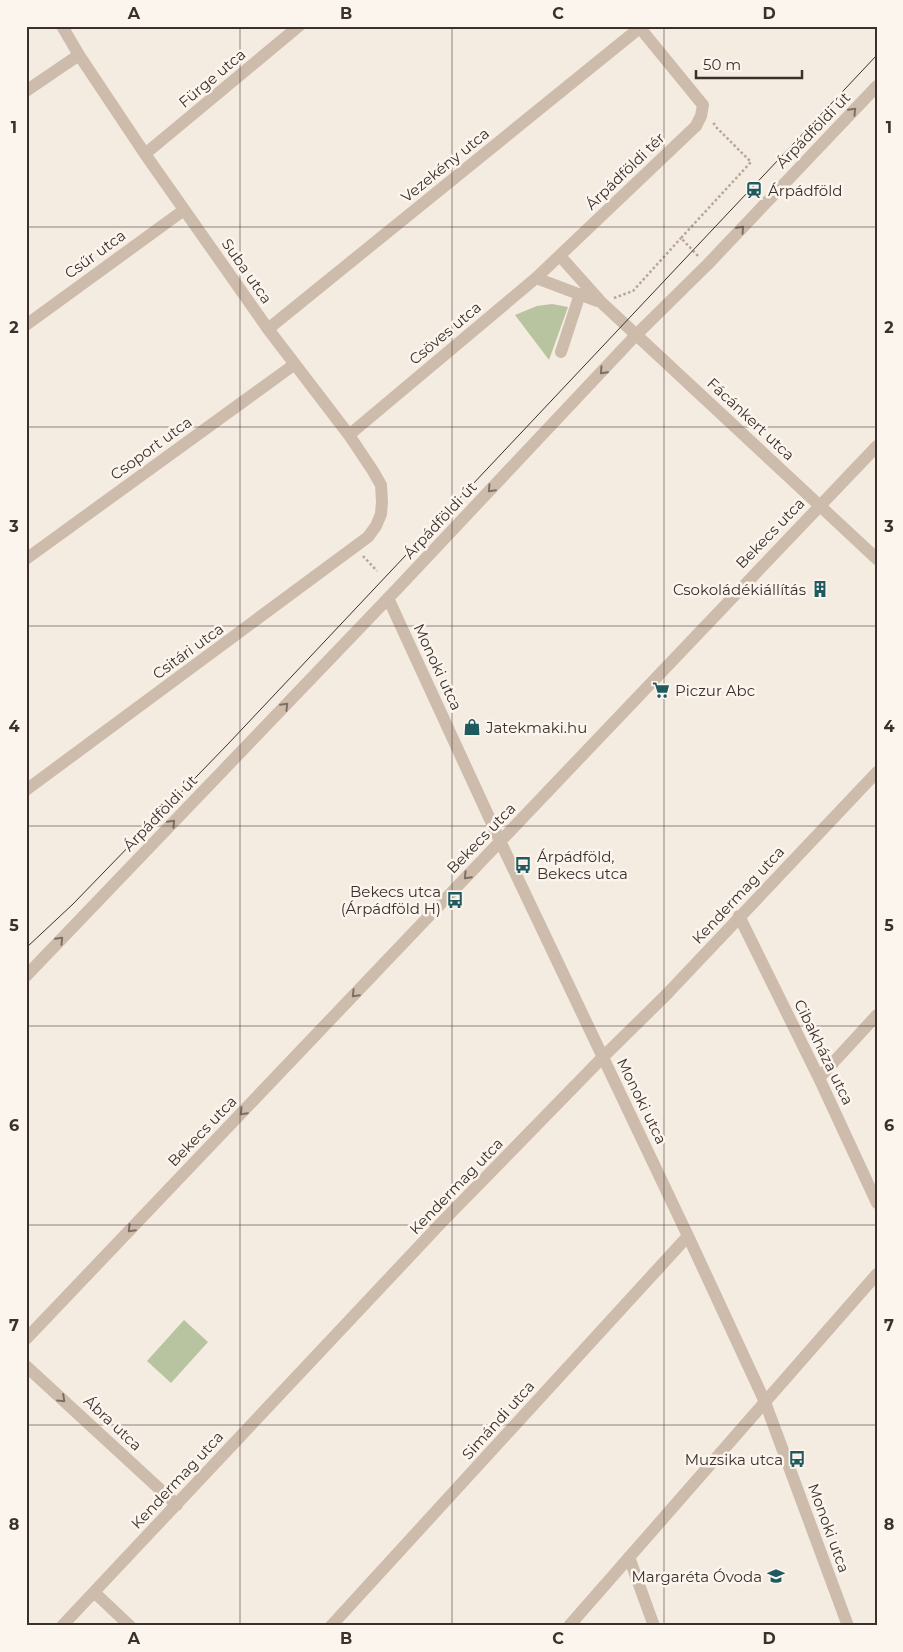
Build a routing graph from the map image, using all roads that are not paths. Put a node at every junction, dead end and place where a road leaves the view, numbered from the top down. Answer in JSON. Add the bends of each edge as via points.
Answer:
{"nodes":[{"id":1,"x":62,"y":26,"type":"edge"},
{"id":2,"x":299,"y":26,"type":"edge"},
{"id":3,"x":641,"y":27,"type":"edge"},
{"id":4,"x":79,"y":55,"type":"junction"},
{"id":5,"x":877,"y":86,"type":"edge"},
{"id":6,"x":26,"y":92,"type":"edge"},
{"id":7,"x":145,"y":154,"type":"junction"},
{"id":8,"x":184,"y":210,"type":"junction"},
{"id":9,"x":560,"y":256,"type":"junction"},
{"id":10,"x":536,"y":278,"type":"junction"},
{"id":11,"x":580,"y":294,"type":"junction"},
{"id":12,"x":602,"y":303,"type":"junction"},
{"id":13,"x":26,"y":325,"type":"edge"},
{"id":14,"x":268,"y":328,"type":"junction"},
{"id":15,"x":636,"y":335,"type":"junction"},
{"id":16,"x":561,"y":352,"type":"dead end"},
{"id":17,"x":295,"y":364,"type":"junction"},
{"id":18,"x":349,"y":435,"type":"junction"},
{"id":19,"x":877,"y":446,"type":"edge"},
{"id":20,"x":820,"y":505,"type":"junction"},
{"id":21,"x":368,"y":537,"type":"joint"},
{"id":22,"x":26,"y":559,"type":"edge"},
{"id":23,"x":877,"y":559,"type":"edge"},
{"id":24,"x":388,"y":598,"type":"junction"},
{"id":25,"x":877,"y":772,"type":"edge"},
{"id":26,"x":26,"y":790,"type":"edge"},
{"id":27,"x":500,"y":841,"type":"junction"},
{"id":28,"x":740,"y":916,"type":"junction"},
{"id":29,"x":26,"y":976,"type":"edge"},
{"id":30,"x":877,"y":1015,"type":"edge"},
{"id":31,"x":603,"y":1057,"type":"junction"},
{"id":32,"x":819,"y":1078,"type":"junction"},
{"id":33,"x":877,"y":1203,"type":"edge"},
{"id":34,"x":688,"y":1236,"type":"junction"},
{"id":35,"x":877,"y":1274,"type":"edge"},
{"id":36,"x":26,"y":1339,"type":"edge"},
{"id":37,"x":26,"y":1366,"type":"edge"},
{"id":38,"x":764,"y":1402,"type":"junction"},
{"id":39,"x":177,"y":1505,"type":"junction"},
{"id":40,"x":629,"y":1557,"type":"junction"},
{"id":41,"x":94,"y":1592,"type":"junction"},
{"id":42,"x":62,"y":1626,"type":"edge"},
{"id":43,"x":130,"y":1626,"type":"edge"},
{"id":44,"x":331,"y":1626,"type":"edge"},
{"id":45,"x":568,"y":1626,"type":"edge"},
{"id":46,"x":654,"y":1626,"type":"edge"},
{"id":47,"x":848,"y":1626,"type":"edge"}],
"edges":[{"from":1,"to":4,"type":"street","name":"Suba utca"},
{"from":2,"to":7,"type":"street","name":"Fürge utca"},
{"from":3,"to":9,"type":"street","name":"Árpádföldi tér","via":[[703,105],[701,116],[696,126]]},
{"from":3,"to":14,"type":"street","name":"Vezekény utca"},
{"from":4,"to":6,"type":"street"},
{"from":4,"to":7,"type":"street","name":"Suba utca"},
{"from":15,"to":5,"type":"street","name":"Árpádföldi út","one_way":true},
{"from":7,"to":8,"type":"street","name":"Suba utca"},
{"from":8,"to":13,"type":"street","name":"Csűr utca"},
{"from":8,"to":14,"type":"street","name":"Suba utca"},
{"from":9,"to":10,"type":"street","name":"Csöves utca"},
{"from":9,"to":12,"type":"street","name":"Fácánkert utca"},
{"from":10,"to":11,"type":"street","name":"Fácánkert utca"},
{"from":10,"to":18,"type":"street","name":"Csöves utca"},
{"from":11,"to":12,"type":"street","name":"Fácánkert utca"},
{"from":11,"to":16,"type":"street"},
{"from":12,"to":15,"type":"street","name":"Fácánkert utca"},
{"from":14,"to":17,"type":"street","name":"Suba utca"},
{"from":15,"to":20,"type":"street","name":"Fácánkert utca"},
{"from":15,"to":24,"type":"street","name":"Árpádföldi út","one_way":true},
{"from":17,"to":18,"type":"street","name":"Suba utca"},
{"from":17,"to":22,"type":"street","name":"Csoport utca"},
{"from":18,"to":21,"type":"street","name":"Suba utca","via":[[381,485],[381,514]]},
{"from":19,"to":20,"type":"street","name":"Bekecs utca"},
{"from":20,"to":23,"type":"street","name":"Fácánkert utca"},
{"from":20,"to":27,"type":"street","name":"Bekecs utca"},
{"from":21,"to":26,"type":"street","name":"Csitári utca"},
{"from":24,"to":27,"type":"street","name":"Monoki utca"},
{"from":29,"to":24,"type":"street","name":"Árpádföldi út","one_way":true},
{"from":25,"to":28,"type":"street","name":"Kendermag utca"},
{"from":27,"to":31,"type":"street","name":"Monoki utca"},
{"from":27,"to":36,"type":"street","name":"Bekecs utca","one_way":true},
{"from":28,"to":31,"type":"street","name":"Kendermag utca"},
{"from":28,"to":32,"type":"street","name":"Cibakháza utca"},
{"from":30,"to":32,"type":"street"},
{"from":31,"to":34,"type":"street","name":"Monoki utca"},
{"from":31,"to":39,"type":"street","name":"Kendermag utca","via":[[441,1223]]},
{"from":32,"to":33,"type":"street","name":"Cibakháza utca"},
{"from":34,"to":38,"type":"street","name":"Monoki utca"},
{"from":34,"to":44,"type":"street","name":"Simándi utca"},
{"from":35,"to":38,"type":"street"},
{"from":37,"to":39,"type":"street","name":"Ábra utca","one_way":true},
{"from":38,"to":40,"type":"street"},
{"from":38,"to":47,"type":"street","name":"Monoki utca"},
{"from":39,"to":41,"type":"street","name":"Kendermag utca"},
{"from":40,"to":45,"type":"street"},
{"from":40,"to":46,"type":"street"},
{"from":41,"to":42,"type":"street","name":"Kendermag utca"},
{"from":41,"to":43,"type":"street"}]}
